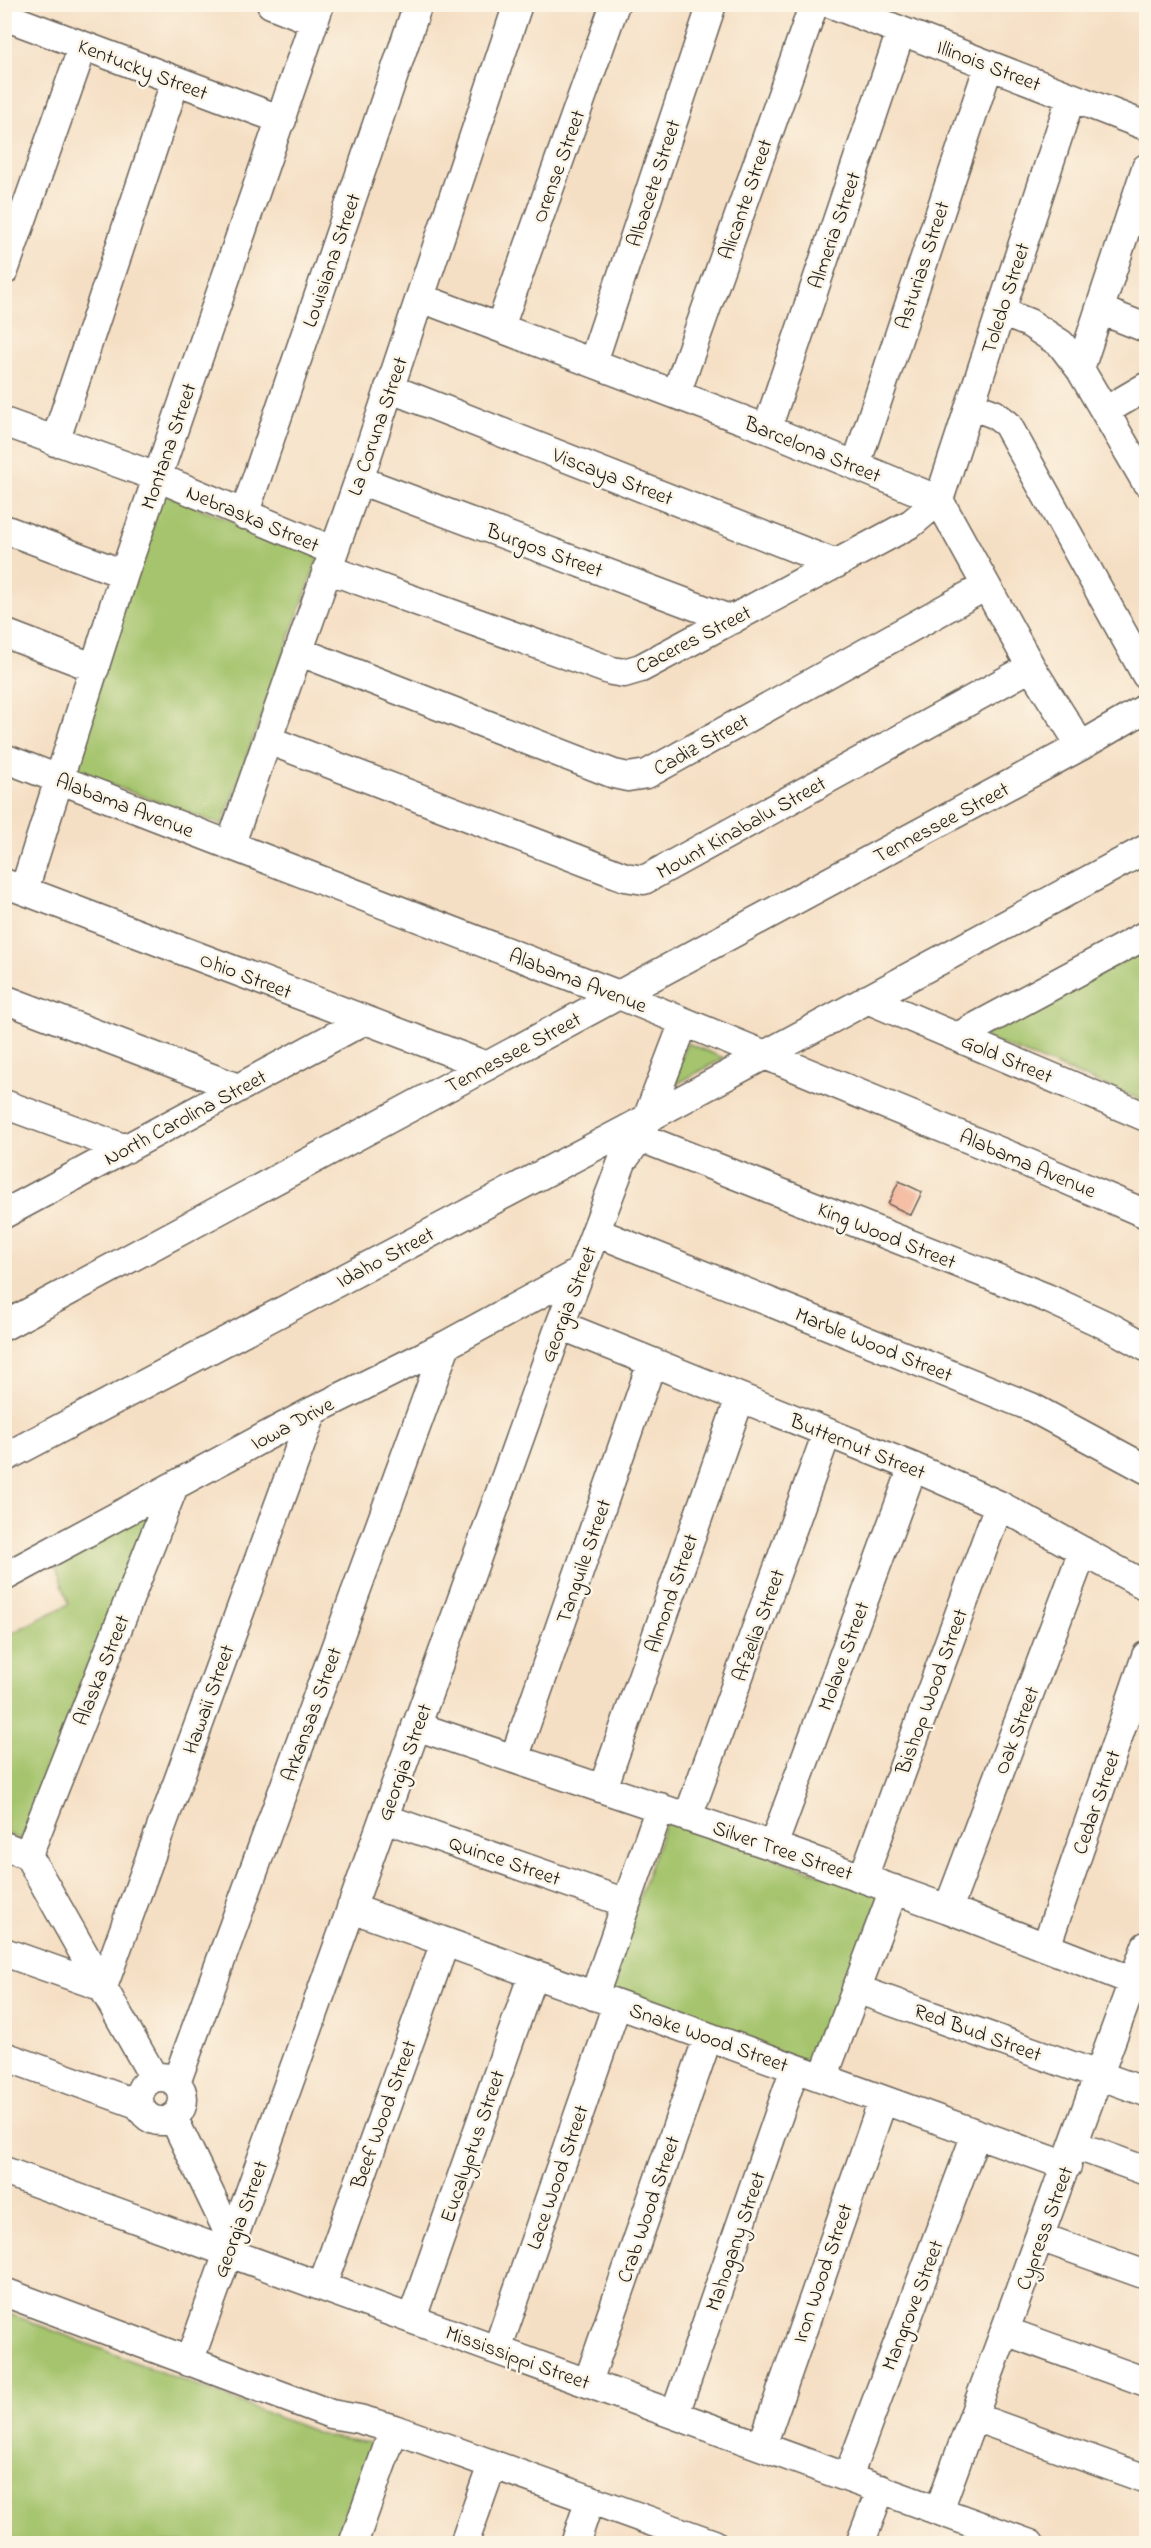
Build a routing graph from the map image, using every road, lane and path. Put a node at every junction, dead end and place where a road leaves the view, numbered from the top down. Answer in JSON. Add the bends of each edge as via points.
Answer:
{"nodes":[{"id":1,"x":271,"y":4,"type":"edge"},
{"id":2,"x":418,"y":4,"type":"edge"},
{"id":3,"x":518,"y":4,"type":"edge"},
{"id":4,"x":615,"y":4,"type":"edge"},
{"id":5,"x":712,"y":4,"type":"edge"},
{"id":6,"x":814,"y":4,"type":"edge"},
{"id":7,"x":832,"y":4,"type":"edge"},
{"id":8,"x":317,"y":13,"type":"edge"},
{"id":9,"x":4,"y":16,"type":"edge"},
{"id":10,"x":901,"y":31,"type":"junction"},
{"id":11,"x":83,"y":46,"type":"junction"},
{"id":12,"x":989,"y":65,"type":"junction"},
{"id":13,"x":175,"y":82,"type":"junction"},
{"id":14,"x":1071,"y":97,"type":"junction"},
{"id":15,"x":282,"y":120,"type":"junction"},
{"id":16,"x":1146,"y":126,"type":"edge"},
{"id":17,"x":1146,"y":168,"type":"edge"},
{"id":18,"x":1137,"y":228,"type":"edge"},
{"id":19,"x":4,"y":271,"type":"edge"},
{"id":20,"x":421,"y":298,"type":"junction"},
{"id":21,"x":1100,"y":310,"type":"junction"},
{"id":22,"x":1000,"y":312,"type":"junction"},
{"id":23,"x":500,"y":327,"type":"junction"},
{"id":24,"x":1146,"y":328,"type":"edge"},
{"id":25,"x":593,"y":362,"type":"junction"},
{"id":26,"x":1080,"y":369,"type":"junction"},
{"id":27,"x":1146,"y":387,"type":"edge"},
{"id":28,"x":389,"y":388,"type":"junction"},
{"id":29,"x":676,"y":394,"type":"junction"},
{"id":30,"x":970,"y":405,"type":"junction"},
{"id":31,"x":1105,"y":411,"type":"junction"},
{"id":32,"x":4,"y":423,"type":"edge"},
{"id":33,"x":767,"y":429,"type":"junction"},
{"id":34,"x":55,"y":442,"type":"junction"},
{"id":35,"x":856,"y":465,"type":"junction"},
{"id":36,"x":157,"y":477,"type":"junction"},
{"id":37,"x":359,"y":480,"type":"junction"},
{"id":38,"x":1146,"y":482,"type":"edge"},
{"id":39,"x":939,"y":500,"type":"junction"},
{"id":40,"x":244,"y":515,"type":"junction"},
{"id":41,"x":4,"y":529,"type":"edge"},
{"id":42,"x":330,"y":560,"type":"junction"},
{"id":43,"x":836,"y":564,"type":"junction"},
{"id":44,"x":124,"y":574,"type":"junction"},
{"id":45,"x":986,"y":586,"type":"junction"},
{"id":46,"x":732,"y":620,"type":"junction"},
{"id":47,"x":4,"y":633,"type":"edge"},
{"id":48,"x":298,"y":651,"type":"junction"},
{"id":49,"x":1031,"y":667,"type":"junction"},
{"id":50,"x":95,"y":668,"type":"junction"},
{"id":51,"x":1146,"y":675,"type":"edge"},
{"id":52,"x":1146,"y":708,"type":"edge"},
{"id":53,"x":268,"y":740,"type":"junction"},
{"id":54,"x":1081,"y":747,"type":"junction"},
{"id":55,"x":4,"y":758,"type":"edge"},
{"id":56,"x":60,"y":780,"type":"junction"},
{"id":57,"x":230,"y":846,"type":"junction"},
{"id":58,"x":1146,"y":849,"type":"edge"},
{"id":59,"x":14,"y":887,"type":"edge"},
{"id":60,"x":1146,"y":935,"type":"edge"},
{"id":61,"x":620,"y":995,"type":"junction"},
{"id":62,"x":4,"y":999,"type":"edge"},
{"id":63,"x":867,"y":999,"type":"junction"},
{"id":64,"x":676,"y":1018,"type":"junction"},
{"id":65,"x":365,"y":1020,"type":"junction"},
{"id":66,"x":957,"y":1037,"type":"junction"},
{"id":67,"x":764,"y":1054,"type":"junction"},
{"id":68,"x":487,"y":1066,"type":"junction"},
{"id":69,"x":238,"y":1088,"type":"junction"},
{"id":70,"x":4,"y":1104,"type":"edge"},
{"id":71,"x":1146,"y":1117,"type":"edge"},
{"id":72,"x":637,"y":1128,"type":"junction"},
{"id":73,"x":126,"y":1149,"type":"junction"},
{"id":74,"x":4,"y":1214,"type":"edge"},
{"id":75,"x":1146,"y":1214,"type":"edge"},
{"id":76,"x":596,"y":1232,"type":"junction"},
{"id":77,"x":580,"y":1272,"type":"junction"},
{"id":78,"x":560,"y":1325,"type":"junction"},
{"id":79,"x":4,"y":1326,"type":"edge"},
{"id":80,"x":446,"y":1345,"type":"junction"},
{"id":81,"x":1146,"y":1347,"type":"edge"},
{"id":82,"x":652,"y":1362,"type":"junction"},
{"id":83,"x":740,"y":1398,"type":"junction"},
{"id":84,"x":313,"y":1411,"type":"junction"},
{"id":85,"x":827,"y":1432,"type":"junction"},
{"id":86,"x":4,"y":1458,"type":"edge"},
{"id":87,"x":913,"y":1467,"type":"junction"},
{"id":88,"x":1146,"y":1469,"type":"edge"},
{"id":89,"x":174,"y":1486,"type":"junction"},
{"id":90,"x":999,"y":1505,"type":"junction"},
{"id":91,"x":1083,"y":1551,"type":"junction"},
{"id":92,"x":4,"y":1577,"type":"edge"},
{"id":93,"x":1146,"y":1586,"type":"edge"},
{"id":94,"x":1146,"y":1656,"type":"edge"},
{"id":95,"x":416,"y":1726,"type":"junction"},
{"id":96,"x":514,"y":1759,"type":"junction"},
{"id":97,"x":603,"y":1788,"type":"junction"},
{"id":98,"x":660,"y":1807,"type":"junction"},
{"id":99,"x":688,"y":1817,"type":"junction"},
{"id":100,"x":384,"y":1818,"type":"junction"},
{"id":101,"x":773,"y":1846,"type":"junction"},
{"id":102,"x":16,"y":1851,"type":"edge"},
{"id":103,"x":863,"y":1878,"type":"junction"},
{"id":104,"x":894,"y":1889,"type":"junction"},
{"id":105,"x":626,"y":1903,"type":"junction"},
{"id":106,"x":351,"y":1908,"type":"junction"},
{"id":107,"x":948,"y":1909,"type":"junction"},
{"id":108,"x":445,"y":1942,"type":"junction"},
{"id":109,"x":1146,"y":1946,"type":"edge"},
{"id":110,"x":1046,"y":1947,"type":"junction"},
{"id":111,"x":4,"y":1952,"type":"edge"},
{"id":112,"x":533,"y":1974,"type":"junction"},
{"id":113,"x":1140,"y":1983,"type":"edge"},
{"id":114,"x":102,"y":1987,"type":"junction"},
{"id":115,"x":856,"y":1989,"type":"junction"},
{"id":116,"x":606,"y":2000,"type":"junction"},
{"id":117,"x":708,"y":2037,"type":"junction"},
{"id":118,"x":4,"y":2056,"type":"edge"},
{"id":119,"x":795,"y":2068,"type":"junction"},
{"id":120,"x":1100,"y":2076,"type":"junction"},
{"id":121,"x":823,"y":2078,"type":"junction"},
{"id":122,"x":165,"y":2081,"type":"junction"},
{"id":123,"x":1146,"y":2092,"type":"edge"},
{"id":124,"x":883,"y":2100,"type":"junction"},
{"id":125,"x":140,"y":2105,"type":"junction"},
{"id":126,"x":173,"y":2117,"type":"junction"},
{"id":127,"x":976,"y":2134,"type":"junction"},
{"id":128,"x":1071,"y":2156,"type":"junction"},
{"id":129,"x":4,"y":2171,"type":"edge"},
{"id":130,"x":1146,"y":2171,"type":"edge"},
{"id":131,"x":1040,"y":2237,"type":"junction"},
{"id":132,"x":230,"y":2246,"type":"junction"},
{"id":133,"x":1146,"y":2275,"type":"edge"},
{"id":134,"x":322,"y":2286,"type":"junction"},
{"id":135,"x":4,"y":2292,"type":"edge"},
{"id":136,"x":412,"y":2319,"type":"junction"},
{"id":137,"x":1005,"y":2331,"type":"junction"},
{"id":138,"x":498,"y":2350,"type":"junction"},
{"id":139,"x":189,"y":2362,"type":"junction"},
{"id":140,"x":588,"y":2382,"type":"junction"},
{"id":141,"x":1146,"y":2382,"type":"edge"},
{"id":142,"x":675,"y":2414,"type":"junction"},
{"id":143,"x":974,"y":2417,"type":"junction"},
{"id":144,"x":394,"y":2430,"type":"junction"},
{"id":145,"x":762,"y":2446,"type":"junction"},
{"id":146,"x":492,"y":2465,"type":"junction"},
{"id":147,"x":848,"y":2477,"type":"junction"},
{"id":148,"x":1146,"y":2479,"type":"edge"},
{"id":149,"x":881,"y":2489,"type":"junction"},
{"id":150,"x":590,"y":2499,"type":"junction"},
{"id":151,"x":939,"y":2510,"type":"junction"},
{"id":152,"x":686,"y":2539,"type":"edge"},
{"id":153,"x":353,"y":2544,"type":"edge"},
{"id":154,"x":464,"y":2544,"type":"edge"},
{"id":155,"x":575,"y":2544,"type":"edge"},
{"id":156,"x":714,"y":2544,"type":"edge"},
{"id":157,"x":860,"y":2544,"type":"edge"},
{"id":158,"x":1030,"y":2544,"type":"edge"}],
"edges":[{"from":1,"to":8,"type":"street"},
{"from":2,"to":40,"type":"street","name":"Louisiana Street"},
{"from":3,"to":20,"type":"street","name":"La Coruna Street"},
{"from":4,"to":23,"type":"street","name":"Orense Street"},
{"from":5,"to":25,"type":"street","name":"Albacete Street"},
{"from":6,"to":29,"type":"street","name":"Alicante Street"},
{"from":7,"to":10,"type":"street","name":"Illinois Street"},
{"from":8,"to":15,"type":"street","name":"Montana Street"},
{"from":9,"to":11,"type":"street","name":"Kentucky Street"},
{"from":10,"to":12,"type":"street","name":"Illinois Street"},
{"from":10,"to":33,"type":"street","name":"Almeria Street"},
{"from":11,"to":13,"type":"street","name":"Kentucky Street"},
{"from":11,"to":19,"type":"street"},
{"from":12,"to":14,"type":"street","name":"Illinois Street"},
{"from":12,"to":35,"type":"street","name":"Asturias Street"},
{"from":13,"to":15,"type":"street","name":"Kentucky Street"},
{"from":13,"to":34,"type":"street"},
{"from":14,"to":16,"type":"street","name":"Illinois Street"},
{"from":14,"to":22,"type":"street","name":"Toledo Street"},
{"from":15,"to":36,"type":"street","name":"Montana Street"},
{"from":17,"to":18,"type":"street"},
{"from":18,"to":21,"type":"street"},
{"from":20,"to":23,"type":"street","name":"Barcelona Street"},
{"from":20,"to":28,"type":"street","name":"La Coruna Street"},
{"from":21,"to":24,"type":"street"},
{"from":21,"to":26,"type":"street"},
{"from":22,"to":26,"type":"street","via":[[1043,331],[1061,344]]},
{"from":22,"to":30,"type":"street","name":"Toledo Street"},
{"from":23,"to":25,"type":"street","name":"Barcelona Street"},
{"from":25,"to":29,"type":"street","name":"Barcelona Street"},
{"from":26,"to":31,"type":"street"},
{"from":27,"to":31,"type":"street"},
{"from":28,"to":37,"type":"street","name":"La Coruna Street"},
{"from":28,"to":43,"type":"street","name":"Viscaya Street"},
{"from":29,"to":33,"type":"street","name":"Barcelona Street"},
{"from":30,"to":39,"type":"street","name":"Toledo Street"},
{"from":30,"to":51,"type":"street","via":[[1007,424]]},
{"from":31,"to":38,"type":"street"},
{"from":32,"to":34,"type":"street","name":"Nebraska Street"},
{"from":33,"to":35,"type":"street","name":"Barcelona Street"},
{"from":34,"to":36,"type":"street","name":"Nebraska Street"},
{"from":35,"to":39,"type":"street","name":"Barcelona Street"},
{"from":36,"to":40,"type":"street","name":"Nebraska Street"},
{"from":36,"to":44,"type":"street","name":"Montana Street"},
{"from":37,"to":42,"type":"street","name":"La Coruna Street"},
{"from":37,"to":46,"type":"street","name":"Burgos Street"},
{"from":39,"to":43,"type":"street","name":"Caceres Street","via":[[912,523]]},
{"from":39,"to":45,"type":"street"},
{"from":40,"to":42,"type":"street","name":"Nebraska Street"},
{"from":41,"to":44,"type":"street"},
{"from":42,"to":46,"type":"street","name":"Caceres Street","via":[[624,673],[642,668]]},
{"from":42,"to":48,"type":"street","name":"La Coruna Street"},
{"from":43,"to":46,"type":"street","name":"Caceres Street"},
{"from":44,"to":50,"type":"street","name":"Montana Street"},
{"from":45,"to":48,"type":"street","name":"Cadiz Street","via":[[637,777],[614,774]]},
{"from":45,"to":49,"type":"street"},
{"from":47,"to":50,"type":"street"},
{"from":48,"to":53,"type":"street","name":"La Coruna Street"},
{"from":49,"to":53,"type":"street","name":"Mount Kinabalu Street","via":[[644,880],[625,878]]},
{"from":49,"to":54,"type":"street"},
{"from":50,"to":56,"type":"street","name":"Montana Street"},
{"from":52,"to":54,"type":"street","name":"Tennessee Street"},
{"from":53,"to":57,"type":"street","name":"La Coruna Street"},
{"from":54,"to":61,"type":"street","name":"Tennessee Street"},
{"from":55,"to":56,"type":"street","name":"Alabama Avenue"},
{"from":56,"to":57,"type":"street","name":"Alabama Avenue"},
{"from":56,"to":59,"type":"street","name":"Montana Street"},
{"from":57,"to":61,"type":"street","name":"Alabama Avenue"},
{"from":58,"to":63,"type":"street","name":"Idaho Street"},
{"from":59,"to":65,"type":"street","name":"Ohio Street"},
{"from":60,"to":66,"type":"street"},
{"from":61,"to":64,"type":"street","name":"Alabama Avenue"},
{"from":61,"to":68,"type":"street","name":"Tennessee Street"},
{"from":62,"to":69,"type":"street"},
{"from":63,"to":66,"type":"street","name":"Gold Street"},
{"from":63,"to":67,"type":"street","name":"Idaho Street"},
{"from":64,"to":67,"type":"street","name":"Alabama Avenue"},
{"from":64,"to":72,"type":"street","name":"Georgia Street"},
{"from":65,"to":68,"type":"street","name":"Ohio Street"},
{"from":65,"to":69,"type":"street","name":"North Carolina Street"},
{"from":66,"to":71,"type":"street","name":"Gold Street"},
{"from":67,"to":72,"type":"street","name":"Idaho Street"},
{"from":67,"to":75,"type":"street","name":"Alabama Avenue"},
{"from":68,"to":79,"type":"street","name":"Tennessee Street"},
{"from":69,"to":73,"type":"street","name":"North Carolina Street"},
{"from":70,"to":73,"type":"street"},
{"from":72,"to":76,"type":"street","name":"Georgia Street"},
{"from":72,"to":81,"type":"street","name":"King Wood Street","via":[[1047,1298]]},
{"from":72,"to":86,"type":"street","name":"Idaho Street"},
{"from":73,"to":74,"type":"street","name":"North Carolina Street"},
{"from":76,"to":77,"type":"street","name":"Georgia Street"},
{"from":76,"to":88,"type":"street","name":"Marble Wood Street","via":[[1031,1407]]},
{"from":77,"to":78,"type":"street","name":"Georgia Street"},
{"from":77,"to":80,"type":"street","name":"Iowa Drive"},
{"from":78,"to":82,"type":"street","name":"Butternut Street"},
{"from":78,"to":95,"type":"street","name":"Georgia Street"},
{"from":80,"to":84,"type":"street","name":"Iowa Drive"},
{"from":80,"to":122,"type":"street","name":"Arkansas Street"},
{"from":82,"to":83,"type":"street","name":"Butternut Street"},
{"from":82,"to":96,"type":"street","name":"Tanguile Street"},
{"from":83,"to":85,"type":"street","name":"Butternut Street"},
{"from":83,"to":97,"type":"street","name":"Almond Street"},
{"from":84,"to":89,"type":"street","name":"Iowa Drive"},
{"from":84,"to":114,"type":"street","name":"Hawaii Street"},
{"from":85,"to":87,"type":"street","name":"Butternut Street"},
{"from":85,"to":99,"type":"street","name":"Afzelia Street"},
{"from":87,"to":90,"type":"street","name":"Butternut Street"},
{"from":87,"to":101,"type":"street","name":"Molave Street"},
{"from":89,"to":92,"type":"street","name":"Iowa Drive"},
{"from":89,"to":102,"type":"street","name":"Alaska Street"},
{"from":90,"to":91,"type":"street","name":"Butternut Street"},
{"from":90,"to":103,"type":"street","name":"Bishop Wood Street"},
{"from":91,"to":93,"type":"street","name":"Butternut Street"},
{"from":91,"to":107,"type":"street","name":"Oak Street"},
{"from":94,"to":110,"type":"street","name":"Cedar Street"},
{"from":95,"to":96,"type":"street","name":"Silver Tree Street"},
{"from":95,"to":100,"type":"street","name":"Georgia Street"},
{"from":96,"to":97,"type":"street","name":"Silver Tree Street"},
{"from":97,"to":98,"type":"street","name":"Silver Tree Street"},
{"from":98,"to":99,"type":"street","name":"Silver Tree Street"},
{"from":98,"to":105,"type":"street","name":"Lace Wood Street"},
{"from":99,"to":101,"type":"street","name":"Silver Tree Street"},
{"from":100,"to":105,"type":"street","name":"Quince Street"},
{"from":100,"to":106,"type":"street","name":"Georgia Street"},
{"from":101,"to":103,"type":"street","name":"Silver Tree Street"},
{"from":102,"to":114,"type":"street"},
{"from":103,"to":104,"type":"street","name":"Silver Tree Street"},
{"from":104,"to":107,"type":"street","name":"Silver Tree Street"},
{"from":104,"to":115,"type":"street"},
{"from":105,"to":116,"type":"street","name":"Lace Wood Street"},
{"from":106,"to":108,"type":"street","name":"Snake Wood Street"},
{"from":106,"to":132,"type":"street","name":"Georgia Street"},
{"from":107,"to":110,"type":"street","name":"Silver Tree Street"},
{"from":108,"to":112,"type":"street","name":"Snake Wood Street"},
{"from":108,"to":134,"type":"street","name":"Beef Wood Street"},
{"from":109,"to":113,"type":"street","name":"Cypress Street"},
{"from":110,"to":113,"type":"street","name":"Silver Tree Street"},
{"from":111,"to":114,"type":"street"},
{"from":112,"to":116,"type":"street","name":"Snake Wood Street"},
{"from":112,"to":136,"type":"street","name":"Eucalyptus Street"},
{"from":113,"to":120,"type":"street","name":"Cypress Street"},
{"from":114,"to":122,"type":"street"},
{"from":115,"to":120,"type":"street","name":"Red Bud Street"},
{"from":115,"to":121,"type":"street"},
{"from":116,"to":117,"type":"street","name":"Snake Wood Street"},
{"from":116,"to":138,"type":"street","name":"Lace Wood Street"},
{"from":117,"to":119,"type":"street","name":"Snake Wood Street"},
{"from":117,"to":140,"type":"street","name":"Crab Wood Street"},
{"from":118,"to":125,"type":"street"},
{"from":119,"to":121,"type":"street","name":"Snake Wood Street"},
{"from":119,"to":142,"type":"street","name":"Mahogany Street"},
{"from":120,"to":123,"type":"street","name":"Red Bud Street"},
{"from":120,"to":128,"type":"street","name":"Cypress Street"},
{"from":121,"to":124,"type":"street","name":"Snake Wood Street"},
{"from":122,"to":125,"type":"street","via":[[143,2085],[138,2098]]},
{"from":122,"to":126,"type":"street","via":[[182,2094],[181,2107]]},
{"from":124,"to":127,"type":"street","name":"Snake Wood Street"},
{"from":124,"to":145,"type":"street","name":"Iron Wood Street"},
{"from":125,"to":126,"type":"street","via":[[142,2112],[153,2120]]},
{"from":126,"to":132,"type":"street"},
{"from":127,"to":128,"type":"street","name":"Snake Wood Street"},
{"from":127,"to":147,"type":"street","name":"Mangrove Street"},
{"from":128,"to":130,"type":"street","name":"Snake Wood Street"},
{"from":128,"to":131,"type":"street","name":"Cypress Street"},
{"from":129,"to":132,"type":"street","name":"Mississippi Street"},
{"from":131,"to":133,"type":"street"},
{"from":131,"to":137,"type":"street","name":"Cypress Street"},
{"from":132,"to":134,"type":"street","name":"Mississippi Street"},
{"from":132,"to":139,"type":"street","name":"Georgia Street"},
{"from":134,"to":136,"type":"street","name":"Mississippi Street"},
{"from":135,"to":139,"type":"street"},
{"from":136,"to":138,"type":"street","name":"Mississippi Street"},
{"from":137,"to":141,"type":"street"},
{"from":137,"to":143,"type":"street","name":"Cypress Street"},
{"from":138,"to":140,"type":"street","name":"Mississippi Street"},
{"from":139,"to":144,"type":"street","via":[[331,2414]]},
{"from":140,"to":142,"type":"street","name":"Mississippi Street"},
{"from":142,"to":145,"type":"street","name":"Mississippi Street"},
{"from":143,"to":148,"type":"street"},
{"from":143,"to":151,"type":"street","name":"Cypress Street"},
{"from":144,"to":146,"type":"street"},
{"from":144,"to":153,"type":"street"},
{"from":145,"to":147,"type":"street","name":"Mississippi Street"},
{"from":146,"to":150,"type":"street"},
{"from":146,"to":154,"type":"street"},
{"from":147,"to":149,"type":"street","name":"Mississippi Street"},
{"from":149,"to":151,"type":"street","name":"Mississippi Street"},
{"from":149,"to":157,"type":"street"},
{"from":150,"to":152,"type":"street"},
{"from":150,"to":155,"type":"street"},
{"from":151,"to":158,"type":"street","name":"Mississippi Street"},
{"from":152,"to":156,"type":"street"}]}
